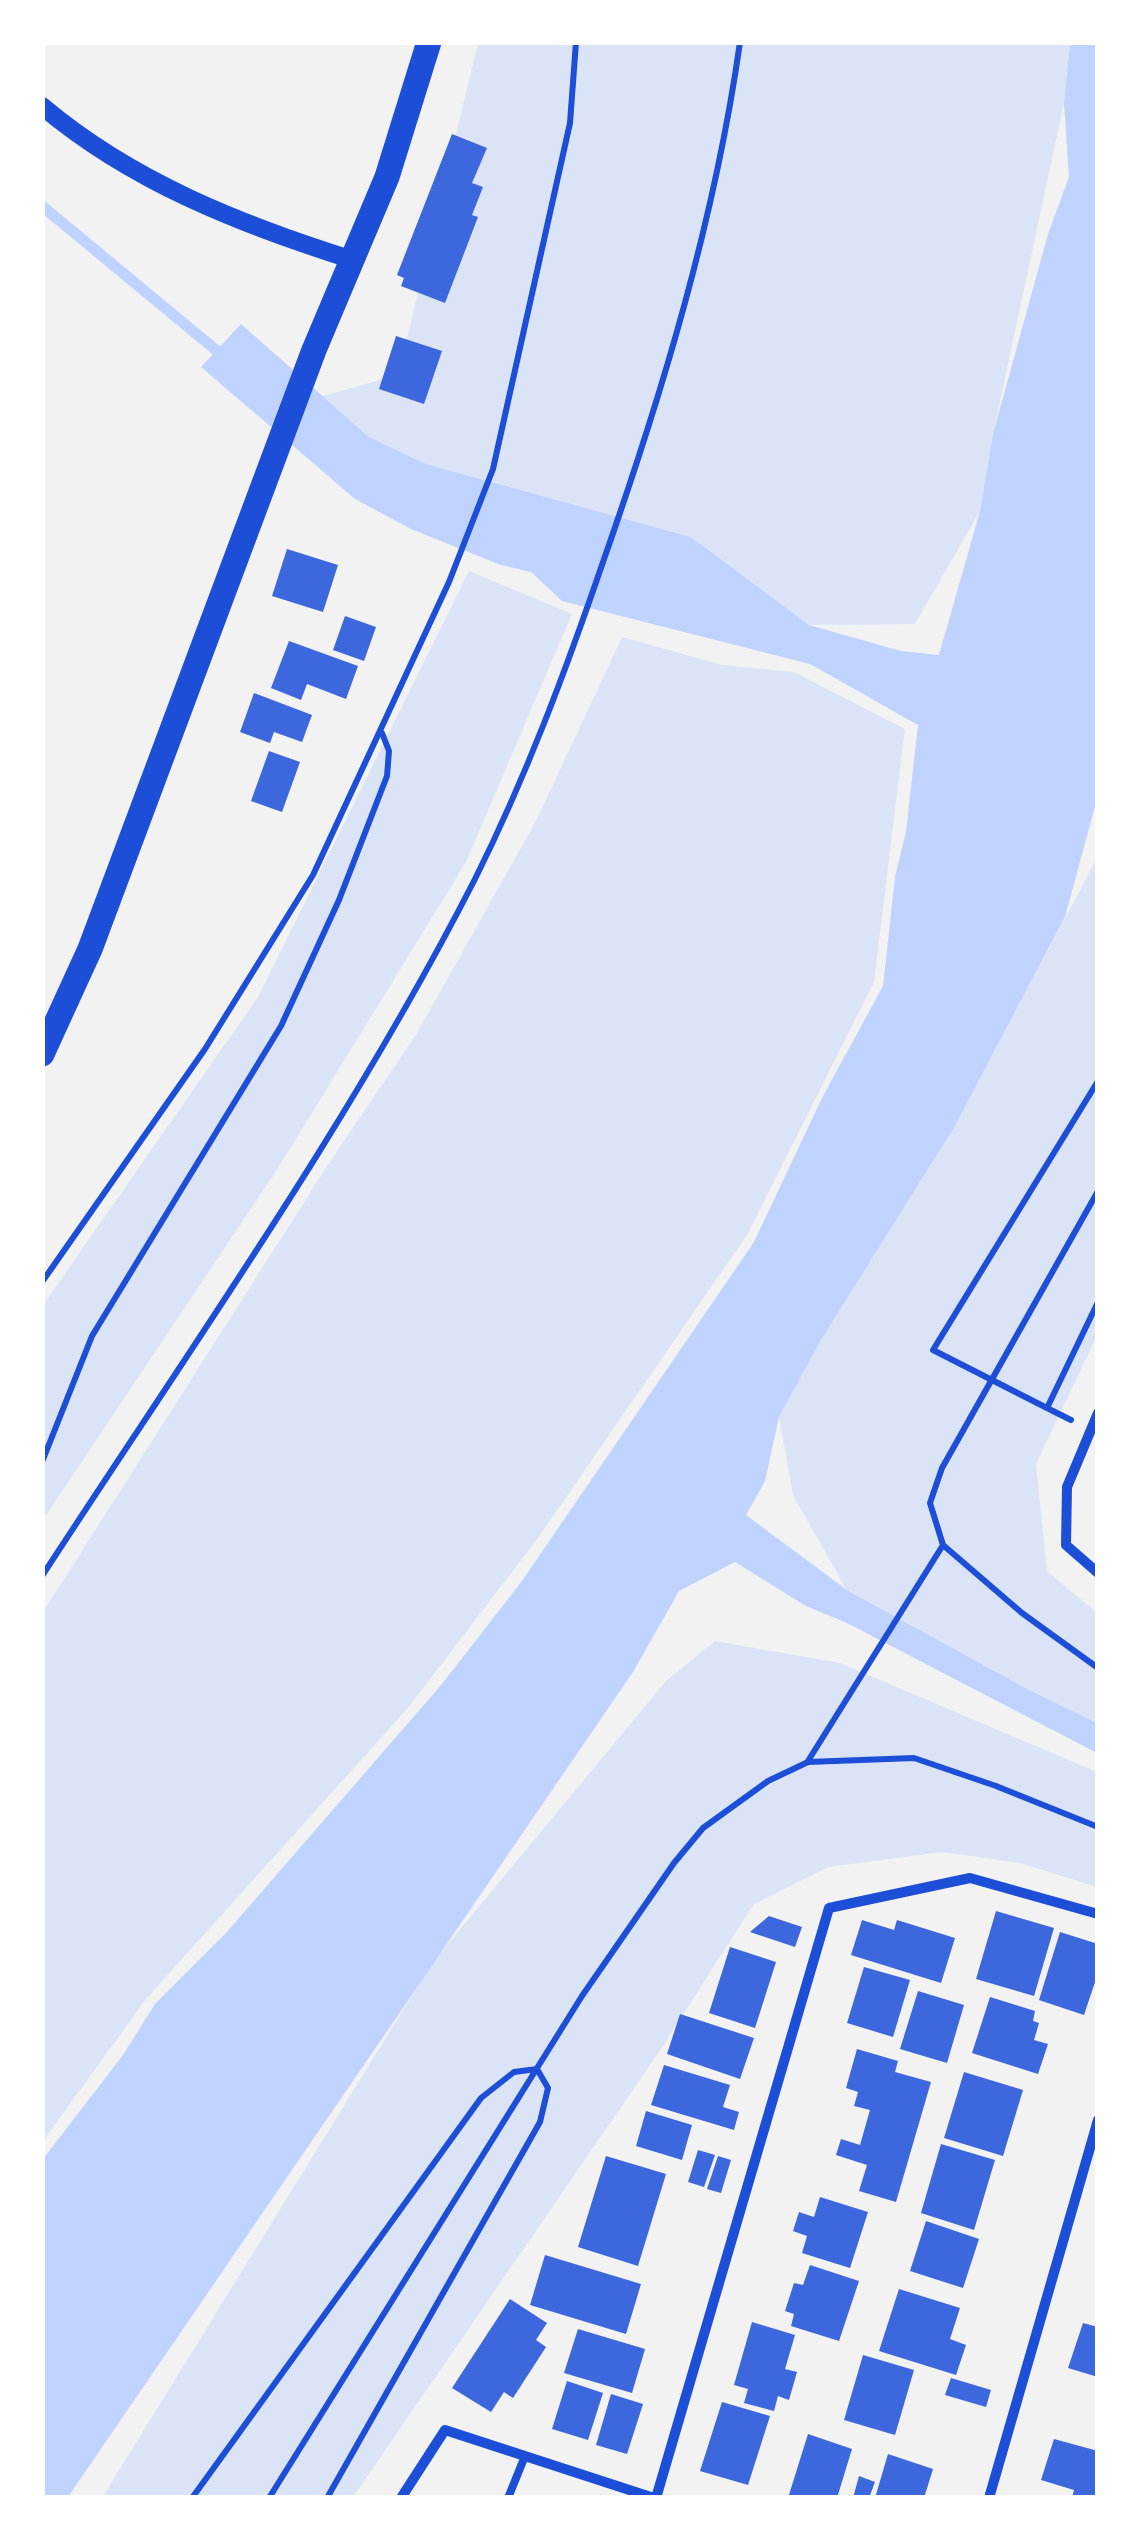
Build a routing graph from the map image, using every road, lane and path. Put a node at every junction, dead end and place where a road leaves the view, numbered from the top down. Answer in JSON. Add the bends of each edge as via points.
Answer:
{"nodes":[{"id":1,"x":429,"y":42,"type":"edge"},
{"id":2,"x":576,"y":42,"type":"edge"},
{"id":3,"x":740,"y":42,"type":"edge"},
{"id":4,"x":42,"y":106,"type":"edge"},
{"id":5,"x":353,"y":260,"type":"junction"},
{"id":6,"x":381,"y":732,"type":"junction"},
{"id":7,"x":42,"y":1054,"type":"edge"},
{"id":8,"x":1098,"y":1080,"type":"edge"},
{"id":9,"x":1098,"y":1191,"type":"edge"},
{"id":10,"x":42,"y":1282,"type":"edge"},
{"id":11,"x":1098,"y":1302,"type":"edge"},
{"id":12,"x":990,"y":1380,"type":"junction"},
{"id":13,"x":1047,"y":1408,"type":"junction"},
{"id":14,"x":1098,"y":1413,"type":"edge"},
{"id":15,"x":1090,"y":1430,"type":"junction"},
{"id":16,"x":42,"y":1462,"type":"edge"},
{"id":17,"x":943,"y":1545,"type":"junction"},
{"id":18,"x":1098,"y":1573,"type":"edge"},
{"id":19,"x":42,"y":1576,"type":"edge"},
{"id":20,"x":1098,"y":1668,"type":"edge"},
{"id":21,"x":808,"y":1762,"type":"junction"},
{"id":22,"x":1098,"y":1827,"type":"edge"},
{"id":23,"x":1098,"y":1914,"type":"edge"},
{"id":24,"x":537,"y":2069,"type":"junction"},
{"id":25,"x":1098,"y":2120,"type":"edge"},
{"id":26,"x":525,"y":2456,"type":"junction"},
{"id":27,"x":192,"y":2498,"type":"edge"},
{"id":28,"x":270,"y":2498,"type":"edge"},
{"id":29,"x":327,"y":2498,"type":"edge"},
{"id":30,"x":401,"y":2498,"type":"edge"},
{"id":31,"x":508,"y":2498,"type":"edge"},
{"id":32,"x":655,"y":2498,"type":"edge"},
{"id":33,"x":989,"y":2498,"type":"edge"}],
"edges":[{"from":1,"to":5,"type":"main road"},
{"from":2,"to":6,"type":"path","via":[[570,123],[493,469]]},
{"from":3,"to":19,"type":"path","via":[[730,114],[632,477],[532,754],[415,991]]},
{"from":4,"to":5,"type":"street","via":[[140,176],[270,234]]},
{"from":5,"to":7,"type":"main road","via":[[90,949]]},
{"from":6,"to":10,"type":"path","via":[[303,890],[205,1049]]},
{"from":6,"to":16,"type":"path","via":[[389,750],[387,776],[281,1026],[92,1336]]},
{"from":8,"to":12,"type":"path","via":[[933,1350]]},
{"from":9,"to":12,"type":"path"},
{"from":11,"to":13,"type":"path"},
{"from":12,"to":13,"type":"path"},
{"from":12,"to":17,"type":"path","via":[[934,1486],[930,1503]]},
{"from":13,"to":15,"type":"path"},
{"from":14,"to":15,"type":"street"},
{"from":15,"to":18,"type":"street","via":[[1067,1487],[1066,1545]]},
{"from":17,"to":20,"type":"path"},
{"from":17,"to":21,"type":"path"},
{"from":21,"to":22,"type":"path","via":[[914,1758]]},
{"from":21,"to":24,"type":"path","via":[[768,1781],[703,1828]]},
{"from":23,"to":32,"type":"street","via":[[970,1878],[828,1908]]},
{"from":24,"to":27,"type":"path","via":[[514,2072],[481,2098]]},
{"from":24,"to":28,"type":"path"},
{"from":24,"to":29,"type":"path","via":[[548,2088],[540,2122]]},
{"from":25,"to":33,"type":"street"},
{"from":26,"to":30,"type":"street","via":[[445,2430]]},
{"from":26,"to":31,"type":"lane"},
{"from":26,"to":32,"type":"street"}]}
